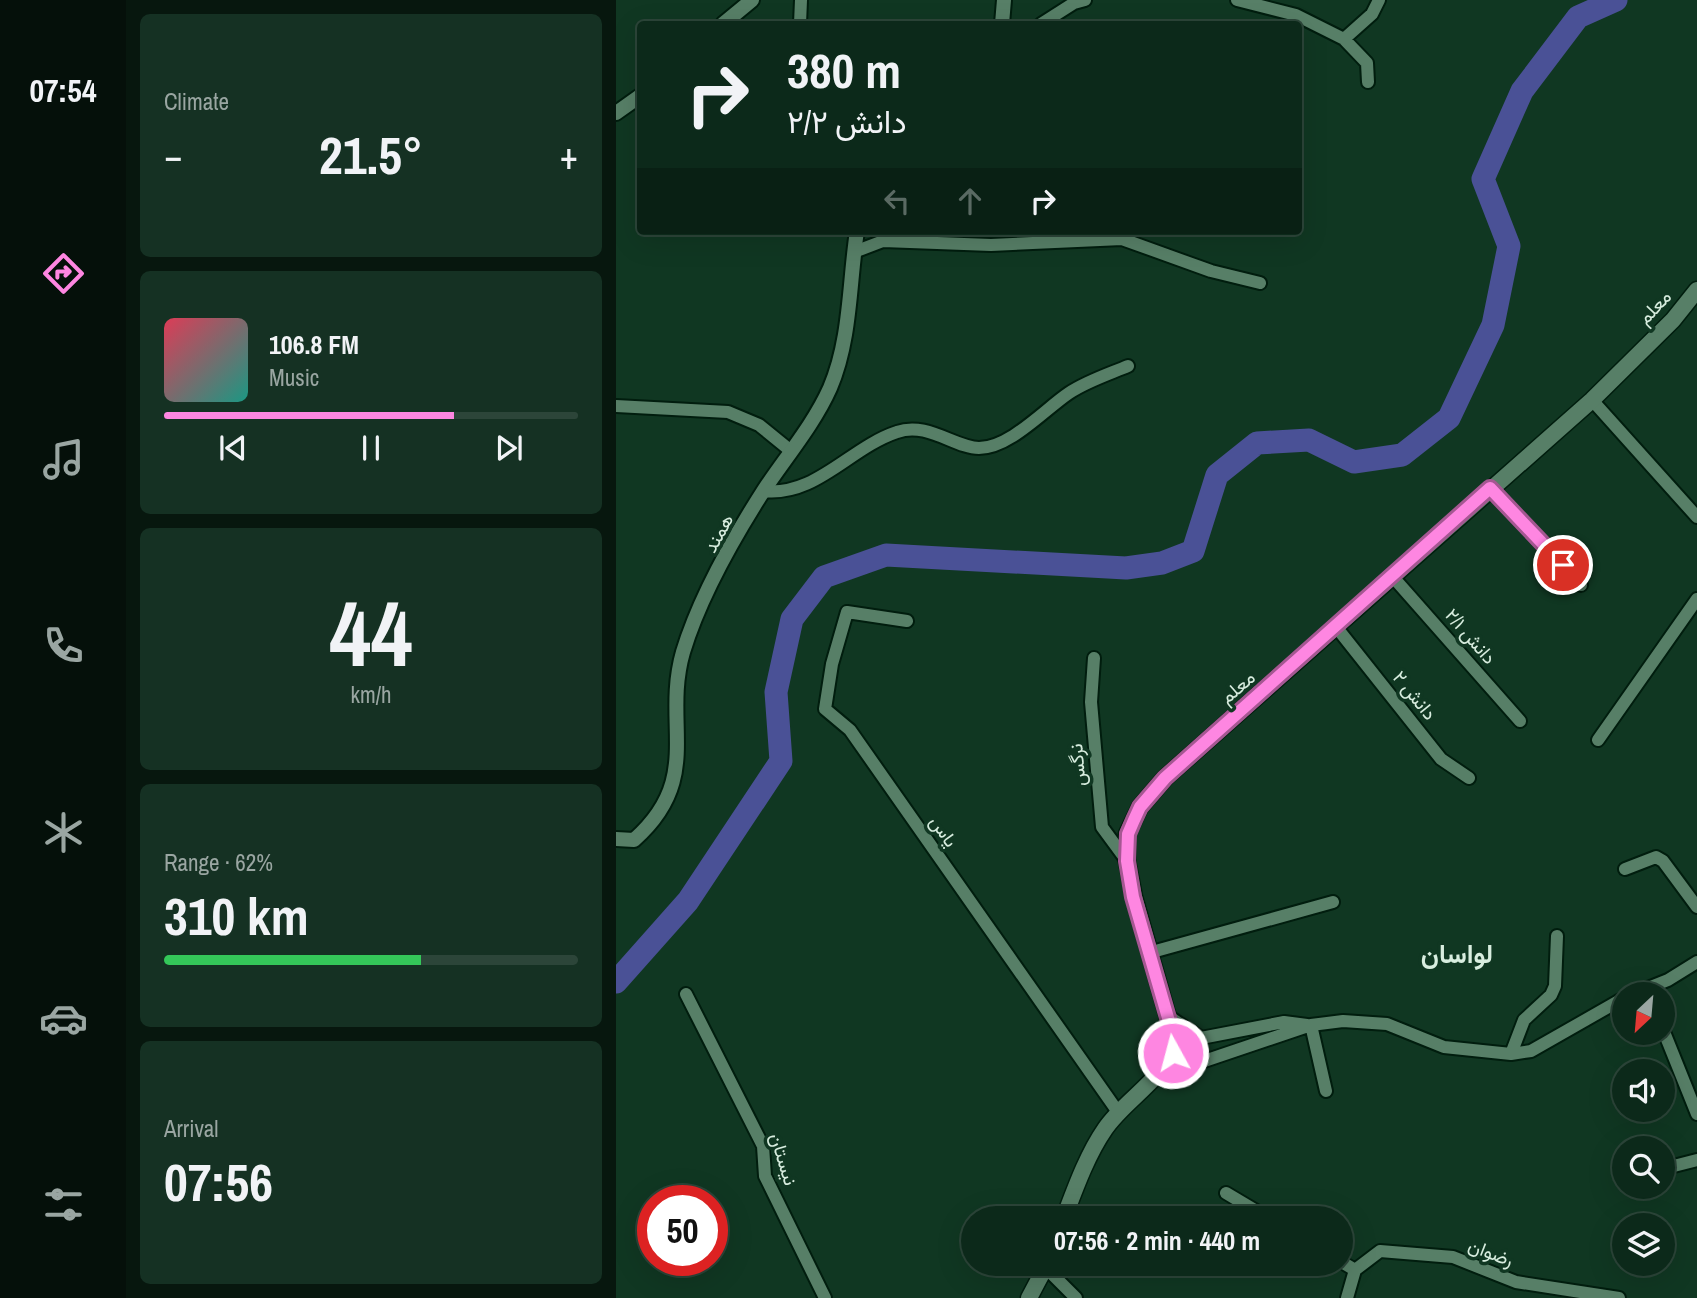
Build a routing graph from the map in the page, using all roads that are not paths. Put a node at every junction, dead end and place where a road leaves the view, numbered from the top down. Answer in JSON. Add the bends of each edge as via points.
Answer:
{"nodes":[{"id":1,"x":752,"y":0,"type":"edge"},
{"id":2,"x":801,"y":0,"type":"edge"},
{"id":3,"x":1004,"y":0,"type":"edge"},
{"id":4,"x":1085,"y":0,"type":"edge"},
{"id":5,"x":1237,"y":0,"type":"edge"},
{"id":6,"x":1379,"y":0,"type":"edge"},
{"id":7,"x":727,"y":21,"type":"edge"},
{"id":8,"x":800,"y":21,"type":"edge"},
{"id":9,"x":1002,"y":21,"type":"edge"},
{"id":10,"x":1046,"y":21,"type":"edge"},
{"id":11,"x":1343,"y":38,"type":"junction"},
{"id":12,"x":1368,"y":82,"type":"dead end"},
{"id":13,"x":637,"y":98,"type":"edge"},
{"id":14,"x":616,"y":113,"type":"edge"},
{"id":15,"x":856,"y":235,"type":"edge"},
{"id":16,"x":854,"y":253,"type":"junction"},
{"id":17,"x":1260,"y":283,"type":"dead end"},
{"id":18,"x":1697,"y":290,"type":"edge"},
{"id":19,"x":1128,"y":366,"type":"dead end"},
{"id":20,"x":1592,"y":400,"type":"junction"},
{"id":21,"x":616,"y":406,"type":"edge"},
{"id":22,"x":791,"y":452,"type":"junction"},
{"id":23,"x":1490,"y":488,"type":"junction"},
{"id":24,"x":764,"y":491,"type":"junction"},
{"id":25,"x":1697,"y":517,"type":"edge"},
{"id":26,"x":1393,"y":577,"type":"junction"},
{"id":27,"x":1581,"y":585,"type":"dead end"},
{"id":28,"x":1697,"y":598,"type":"edge"},
{"id":29,"x":907,"y":621,"type":"dead end"},
{"id":30,"x":1337,"y":628,"type":"junction"},
{"id":31,"x":1094,"y":658,"type":"dead end"},
{"id":32,"x":1520,"y":720,"type":"dead end"},
{"id":33,"x":1598,"y":740,"type":"dead end"},
{"id":34,"x":1469,"y":778,"type":"dead end"},
{"id":35,"x":616,"y":839,"type":"edge"},
{"id":36,"x":1127,"y":861,"type":"junction"},
{"id":37,"x":1625,"y":869,"type":"dead end"},
{"id":38,"x":1333,"y":902,"type":"dead end"},
{"id":39,"x":1697,"y":906,"type":"edge"},
{"id":40,"x":1558,"y":936,"type":"dead end"},
{"id":41,"x":1152,"y":952,"type":"junction"},
{"id":42,"x":1697,"y":962,"type":"edge"},
{"id":43,"x":1663,"y":982,"type":"edge"},
{"id":44,"x":686,"y":994,"type":"dead end"},
{"id":45,"x":1612,"y":1005,"type":"edge"},
{"id":46,"x":1168,"y":1016,"type":"junction"},
{"id":47,"x":1311,"y":1025,"type":"junction"},
{"id":48,"x":1669,"y":1045,"type":"edge"},
{"id":49,"x":1511,"y":1054,"type":"junction"},
{"id":50,"x":1154,"y":1078,"type":"junction"},
{"id":51,"x":1326,"y":1091,"type":"dead end"},
{"id":52,"x":1118,"y":1112,"type":"junction"},
{"id":53,"x":1697,"y":1114,"type":"edge"},
{"id":54,"x":1697,"y":1160,"type":"edge"},
{"id":55,"x":1675,"y":1166,"type":"edge"},
{"id":56,"x":1226,"y":1193,"type":"dead end"},
{"id":57,"x":1069,"y":1206,"type":"edge"},
{"id":58,"x":1248,"y":1206,"type":"edge"},
{"id":59,"x":1353,"y":1268,"type":"edge"},
{"id":60,"x":1356,"y":1270,"type":"junction"},
{"id":61,"x":1040,"y":1276,"type":"edge"},
{"id":62,"x":1056,"y":1276,"type":"edge"},
{"id":63,"x":825,"y":1298,"type":"edge"},
{"id":64,"x":1029,"y":1298,"type":"edge"},
{"id":65,"x":1076,"y":1298,"type":"edge"},
{"id":66,"x":1347,"y":1298,"type":"edge"},
{"id":67,"x":1619,"y":1298,"type":"edge"}],
"edges":[{"from":1,"to":7,"type":"street"},
{"from":2,"to":8,"type":"street"},
{"from":3,"to":9,"type":"street"},
{"from":4,"to":10,"type":"street"},
{"from":5,"to":11,"type":"street","via":[[1296,15]]},
{"from":6,"to":11,"type":"street","via":[[1372,15]]},
{"from":11,"to":12,"type":"street","via":[[1367,63]]},
{"from":13,"to":14,"type":"street"},
{"from":15,"to":16,"type":"street","name":"همند"},
{"from":16,"to":17,"type":"street","via":[[883,241],[991,245],[1122,239]]},
{"from":16,"to":22,"type":"street","name":"همند","via":[[843,353],[829,390]]},
{"from":18,"to":20,"type":"main road","name":"معلم"},
{"from":19,"to":24,"type":"street","via":[[1071,392],[1000,442],[979,448],[932,432],[898,431],[803,488]]},
{"from":20,"to":23,"type":"main road","name":"معلم"},
{"from":20,"to":25,"type":"street"},
{"from":21,"to":22,"type":"street","via":[[728,412],[759,425]]},
{"from":22,"to":24,"type":"street","name":"همند"},
{"from":23,"to":26,"type":"main road","name":"معلم"},
{"from":23,"to":27,"type":"street"},
{"from":24,"to":35,"type":"street","name":"همند","via":[[701,604],[683,654],[678,694],[679,762],[670,791],[641,834],[634,840]]},
{"from":26,"to":30,"type":"main road","name":"معلم"},
{"from":26,"to":32,"type":"street","name":"دانش ۲/۱"},
{"from":28,"to":33,"type":"street"},
{"from":29,"to":52,"type":"street","name":"یاس","via":[[847,612],[825,709],[850,730]]},
{"from":30,"to":34,"type":"street","name":"دانش ۲","via":[[1441,759]]},
{"from":30,"to":36,"type":"main road","name":"معلم","via":[[1165,778],[1136,816],[1128,834]]},
{"from":31,"to":36,"type":"street","name":"نرگس","via":[[1091,702],[1102,827]]},
{"from":36,"to":41,"type":"main road","name":"معلم","via":[[1133,897]]},
{"from":37,"to":39,"type":"street","via":[[1656,857]]},
{"from":38,"to":41,"type":"street"},
{"from":40,"to":49,"type":"street","via":[[1555,986],[1524,1020]]},
{"from":41,"to":46,"type":"main road","name":"معلم"},
{"from":42,"to":43,"type":"street"},
{"from":44,"to":63,"type":"street","name":"نیستان","via":[[763,1146],[765,1176]]},
{"from":45,"to":49,"type":"street","via":[[1531,1051]]},
{"from":46,"to":47,"type":"street","via":[[1201,1038],[1284,1022]]},
{"from":46,"to":50,"type":"main road","name":"معلم","via":[[1173,1053]]},
{"from":47,"to":49,"type":"street","via":[[1343,1021],[1387,1024],[1444,1047]]},
{"from":47,"to":50,"type":"street"},
{"from":47,"to":51,"type":"street"},
{"from":48,"to":53,"type":"street"},
{"from":50,"to":52,"type":"main road","name":"معلم"},
{"from":52,"to":57,"type":"main road","name":"معلم","via":[[1103,1131]]},
{"from":54,"to":55,"type":"street"},
{"from":56,"to":58,"type":"street"},
{"from":59,"to":60,"type":"street"},
{"from":60,"to":66,"type":"street"},
{"from":60,"to":67,"type":"street","name":"رضوان","via":[[1380,1251],[1453,1258],[1516,1282]]},
{"from":61,"to":64,"type":"main road"},
{"from":62,"to":65,"type":"street"}]}
